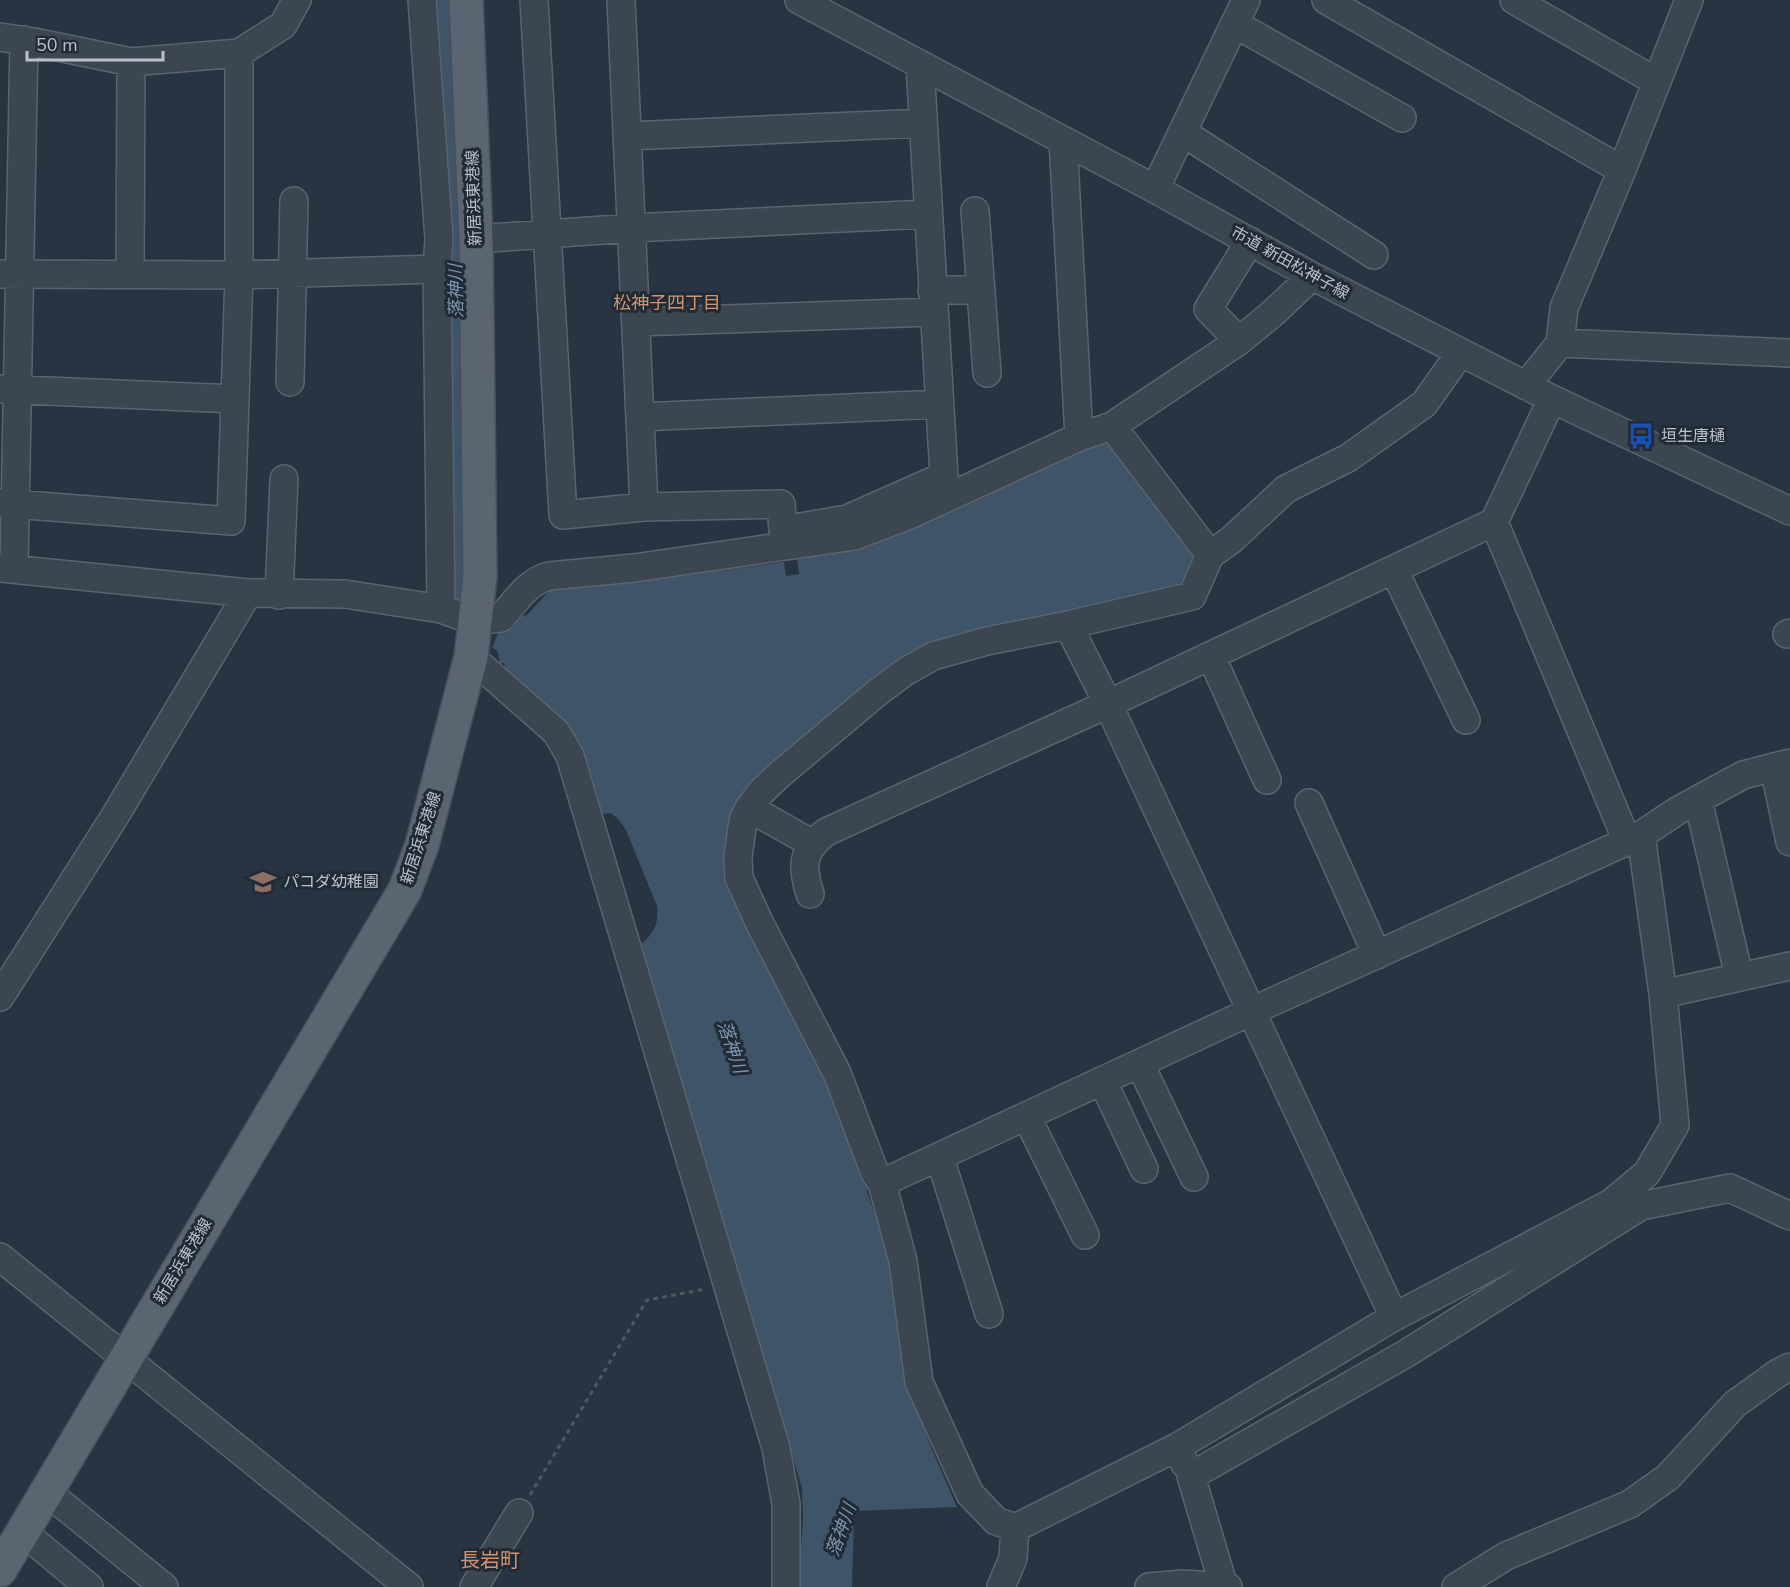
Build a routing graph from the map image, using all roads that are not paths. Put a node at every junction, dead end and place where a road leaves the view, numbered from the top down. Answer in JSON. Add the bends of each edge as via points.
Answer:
{"nodes":[{"id":1,"x":297,"y":0,"type":"edge"},
{"id":2,"x":422,"y":0,"type":"edge"},
{"id":3,"x":466,"y":0,"type":"edge"},
{"id":4,"x":534,"y":0,"type":"edge"},
{"id":5,"x":621,"y":0,"type":"edge"},
{"id":6,"x":799,"y":0,"type":"edge"},
{"id":7,"x":1326,"y":0,"type":"edge"},
{"id":8,"x":1514,"y":0,"type":"edge"},
{"id":9,"x":1689,"y":0,"type":"edge"},
{"id":10,"x":1241,"y":12,"type":"edge"},
{"id":11,"x":12,"y":39,"type":"edge"},
{"id":12,"x":239,"y":53,"type":"junction"},
{"id":13,"x":131,"y":62,"type":"junction"},
{"id":14,"x":920,"y":65,"type":"junction"},
{"id":15,"x":1657,"y":81,"type":"junction"},
{"id":16,"x":1402,"y":118,"type":"dead end"},
{"id":17,"x":923,"y":123,"type":"junction"},
{"id":18,"x":1182,"y":132,"type":"junction"},
{"id":19,"x":628,"y":136,"type":"junction"},
{"id":20,"x":1063,"y":140,"type":"junction"},
{"id":21,"x":11,"y":145,"type":"edge"},
{"id":22,"x":1622,"y":170,"type":"junction"},
{"id":23,"x":1155,"y":189,"type":"junction"},
{"id":24,"x":294,"y":201,"type":"dead end"},
{"id":25,"x":975,"y":211,"type":"dead end"},
{"id":26,"x":928,"y":214,"type":"junction"},
{"id":27,"x":632,"y":228,"type":"junction"},
{"id":28,"x":546,"y":234,"type":"junction"},
{"id":29,"x":476,"y":239,"type":"junction"},
{"id":30,"x":1250,"y":241,"type":"junction"},
{"id":31,"x":1374,"y":255,"type":"dead end"},
{"id":32,"x":437,"y":269,"type":"junction"},
{"id":33,"x":10,"y":274,"type":"edge"},
{"id":34,"x":293,"y":274,"type":"junction"},
{"id":35,"x":130,"y":275,"type":"junction"},
{"id":36,"x":239,"y":275,"type":"junction"},
{"id":37,"x":1312,"y":276,"type":"junction"},
{"id":38,"x":981,"y":290,"type":"junction"},
{"id":39,"x":933,"y":301,"type":"junction"},
{"id":40,"x":636,"y":322,"type":"junction"},
{"id":41,"x":1239,"y":341,"type":"junction"},
{"id":42,"x":1560,"y":343,"type":"junction"},
{"id":43,"x":1461,"y":352,"type":"junction"},
{"id":44,"x":1790,"y":353,"type":"edge"},
{"id":45,"x":987,"y":373,"type":"dead end"},
{"id":46,"x":290,"y":382,"type":"dead end"},
{"id":47,"x":1526,"y":386,"type":"junction"},
{"id":48,"x":9,"y":390,"type":"edge"},
{"id":49,"x":235,"y":399,"type":"junction"},
{"id":50,"x":1552,"y":399,"type":"junction"},
{"id":51,"x":939,"y":404,"type":"junction"},
{"id":52,"x":640,"y":417,"type":"junction"},
{"id":53,"x":1112,"y":426,"type":"junction"},
{"id":54,"x":1079,"y":437,"type":"junction"},
{"id":55,"x":284,"y":479,"type":"dead end"},
{"id":56,"x":8,"y":504,"type":"edge"},
{"id":57,"x":644,"y":507,"type":"junction"},
{"id":58,"x":1790,"y":511,"type":"edge"},
{"id":59,"x":1494,"y":522,"type":"junction"},
{"id":60,"x":1210,"y":555,"type":"junction"},
{"id":61,"x":7,"y":569,"type":"edge"},
{"id":62,"x":1394,"y":570,"type":"junction"},
{"id":63,"x":248,"y":593,"type":"junction"},
{"id":64,"x":279,"y":595,"type":"junction"},
{"id":65,"x":441,"y":609,"type":"junction"},
{"id":66,"x":475,"y":621,"type":"junction"},
{"id":67,"x":1068,"y":625,"type":"junction"},
{"id":68,"x":1211,"y":656,"type":"junction"},
{"id":69,"x":471,"y":657,"type":"junction"},
{"id":70,"x":1108,"y":704,"type":"junction"},
{"id":71,"x":1466,"y":720,"type":"dead end"},
{"id":72,"x":1782,"y":765,"type":"edge"},
{"id":73,"x":1267,"y":780,"type":"dead end"},
{"id":74,"x":1698,"y":800,"type":"junction"},
{"id":75,"x":1310,"y":803,"type":"dead end"},
{"id":76,"x":749,"y":808,"type":"junction"},
{"id":77,"x":1634,"y":838,"type":"junction"},
{"id":78,"x":811,"y":843,"type":"junction"},
{"id":79,"x":1790,"y":843,"type":"edge"},
{"id":80,"x":810,"y":894,"type":"dead end"},
{"id":81,"x":1377,"y":955,"type":"junction"},
{"id":82,"x":1790,"y":966,"type":"edge"},
{"id":83,"x":1740,"y":976,"type":"junction"},
{"id":84,"x":1663,"y":994,"type":"junction"},
{"id":85,"x":0,"y":998,"type":"edge"},
{"id":86,"x":1252,"y":1011,"type":"junction"},
{"id":87,"x":1140,"y":1064,"type":"junction"},
{"id":88,"x":1103,"y":1082,"type":"junction"},
{"id":89,"x":1027,"y":1117,"type":"junction"},
{"id":90,"x":940,"y":1158,"type":"junction"},
{"id":91,"x":1144,"y":1169,"type":"dead end"},
{"id":92,"x":1194,"y":1177,"type":"dead end"},
{"id":93,"x":882,"y":1183,"type":"junction"},
{"id":94,"x":1790,"y":1216,"type":"edge"},
{"id":95,"x":1084,"y":1234,"type":"dead end"},
{"id":96,"x":0,"y":1257,"type":"edge"},
{"id":97,"x":989,"y":1314,"type":"dead end"},
{"id":98,"x":1394,"y":1317,"type":"junction"},
{"id":99,"x":126,"y":1357,"type":"junction"},
{"id":100,"x":1790,"y":1367,"type":"edge"},
{"id":101,"x":1177,"y":1447,"type":"junction"},
{"id":102,"x":1191,"y":1476,"type":"junction"},
{"id":103,"x":47,"y":1492,"type":"junction"},
{"id":104,"x":519,"y":1513,"type":"road end"},
{"id":105,"x":1014,"y":1528,"type":"junction"},
{"id":106,"x":23,"y":1532,"type":"junction"},
{"id":107,"x":0,"y":1570,"type":"edge"},
{"id":108,"x":89,"y":1587,"type":"edge"},
{"id":109,"x":164,"y":1587,"type":"edge"},
{"id":110,"x":409,"y":1587,"type":"edge"},
{"id":111,"x":474,"y":1587,"type":"edge"},
{"id":112,"x":786,"y":1587,"type":"edge"},
{"id":113,"x":1001,"y":1587,"type":"edge"},
{"id":114,"x":1149,"y":1587,"type":"edge"},
{"id":115,"x":1226,"y":1587,"type":"edge"},
{"id":116,"x":1456,"y":1587,"type":"edge"}],
"edges":[{"from":1,"to":12,"type":"street","via":[[283,25]]},
{"from":2,"to":32,"type":"street","via":[[440,239]]},
{"from":3,"to":29,"type":"main road","name":"新居浜東港線"},
{"from":4,"to":28,"type":"street"},
{"from":5,"to":19,"type":"street"},
{"from":6,"to":14,"type":"street","name":"市道 新田松神子線"},
{"from":7,"to":22,"type":"street"},
{"from":8,"to":15,"type":"street"},
{"from":9,"to":15,"type":"street"},
{"from":10,"to":16,"type":"street"},
{"from":10,"to":18,"type":"street"},
{"from":11,"to":13,"type":"street"},
{"from":11,"to":21,"type":"street"},
{"from":12,"to":13,"type":"street"},
{"from":12,"to":36,"type":"street"},
{"from":13,"to":35,"type":"street"},
{"from":14,"to":17,"type":"street"},
{"from":14,"to":20,"type":"street","name":"市道 新田松神子線"},
{"from":15,"to":22,"type":"street"},
{"from":17,"to":19,"type":"street"},
{"from":17,"to":26,"type":"street"},
{"from":18,"to":23,"type":"street"},
{"from":18,"to":31,"type":"street"},
{"from":19,"to":27,"type":"street"},
{"from":20,"to":23,"type":"street","name":"市道 新田松神子線"},
{"from":20,"to":54,"type":"street"},
{"from":21,"to":33,"type":"street"},
{"from":22,"to":42,"type":"street","via":[[1564,308]]},
{"from":23,"to":30,"type":"street","name":"市道 新田松神子線"},
{"from":24,"to":34,"type":"street"},
{"from":25,"to":38,"type":"street"},
{"from":26,"to":27,"type":"street"},
{"from":26,"to":39,"type":"street"},
{"from":27,"to":28,"type":"street"},
{"from":27,"to":40,"type":"street"},
{"from":28,"to":29,"type":"street"},
{"from":28,"to":57,"type":"street","via":[[563,515]]},
{"from":29,"to":66,"type":"main road","name":"新居浜東港線","via":[[480,577]]},
{"from":30,"to":37,"type":"street","name":"市道 新田松神子線"},
{"from":30,"to":41,"type":"street","via":[[1208,309]]},
{"from":32,"to":34,"type":"street"},
{"from":32,"to":65,"type":"street"},
{"from":33,"to":35,"type":"street"},
{"from":33,"to":48,"type":"street"},
{"from":34,"to":36,"type":"street"},
{"from":34,"to":46,"type":"street"},
{"from":35,"to":36,"type":"street"},
{"from":36,"to":49,"type":"street"},
{"from":37,"to":41,"type":"street"},
{"from":37,"to":43,"type":"street","name":"市道 新田松神子線"},
{"from":38,"to":39,"type":"street"},
{"from":38,"to":45,"type":"street"},
{"from":39,"to":40,"type":"street"},
{"from":39,"to":51,"type":"street"},
{"from":40,"to":52,"type":"street"},
{"from":41,"to":53,"type":"street"},
{"from":42,"to":44,"type":"street"},
{"from":42,"to":47,"type":"street"},
{"from":43,"to":47,"type":"street","name":"市道 新田松神子線"},
{"from":43,"to":60,"type":"street","via":[[1424,404],[1348,458],[1286,489]]},
{"from":47,"to":50,"type":"street","name":"市道 新田松神子線"},
{"from":48,"to":49,"type":"street"},
{"from":48,"to":56,"type":"street"},
{"from":49,"to":56,"type":"street","via":[[231,521]]},
{"from":50,"to":58,"type":"street","name":"市道 新田松神子線"},
{"from":50,"to":59,"type":"street"},
{"from":51,"to":52,"type":"street"},
{"from":51,"to":57,"type":"street","via":[[944,476],[847,519],[783,530],[781,504]]},
{"from":52,"to":57,"type":"street"},
{"from":53,"to":54,"type":"street"},
{"from":53,"to":60,"type":"street"},
{"from":54,"to":66,"type":"street","via":[[855,536],[539,578],[501,618]]},
{"from":55,"to":64,"type":"street"},
{"from":56,"to":61,"type":"street"},
{"from":59,"to":62,"type":"street"},
{"from":59,"to":77,"type":"street"},
{"from":60,"to":67,"type":"street","via":[[1192,596]]},
{"from":61,"to":63,"type":"street"},
{"from":62,"to":68,"type":"street"},
{"from":62,"to":71,"type":"street"},
{"from":63,"to":64,"type":"street"},
{"from":63,"to":85,"type":"street","via":[[116,816]]},
{"from":64,"to":65,"type":"street","via":[[345,594]]},
{"from":65,"to":66,"type":"street"},
{"from":66,"to":69,"type":"main road","name":"新居浜東港線"},
{"from":67,"to":70,"type":"street"},
{"from":67,"to":76,"type":"street","via":[[933,656],[905,672],[779,775]]},
{"from":68,"to":70,"type":"street"},
{"from":68,"to":73,"type":"street"},
{"from":69,"to":99,"type":"main road","name":"新居浜東港線","via":[[422,845],[405,890]]},
{"from":69,"to":112,"type":"street","via":[[556,732],[570,756],[776,1448],[786,1504]]},
{"from":70,"to":78,"type":"street","via":[[826,832]]},
{"from":70,"to":86,"type":"street"},
{"from":72,"to":74,"type":"street","via":[[1743,775]]},
{"from":72,"to":79,"type":"street"},
{"from":74,"to":77,"type":"street"},
{"from":74,"to":83,"type":"street"},
{"from":75,"to":81,"type":"street"},
{"from":76,"to":78,"type":"street"},
{"from":76,"to":93,"type":"street","via":[[743,821],[739,878],[837,1073]]},
{"from":77,"to":81,"type":"street"},
{"from":77,"to":84,"type":"street"},
{"from":78,"to":80,"type":"street","via":[[804,874]]},
{"from":81,"to":86,"type":"street"},
{"from":82,"to":83,"type":"street"},
{"from":83,"to":84,"type":"street"},
{"from":84,"to":98,"type":"street","via":[[1675,1125],[1647,1173],[1611,1203]]},
{"from":86,"to":87,"type":"street"},
{"from":86,"to":98,"type":"street"},
{"from":87,"to":88,"type":"street"},
{"from":87,"to":92,"type":"street"},
{"from":88,"to":89,"type":"street"},
{"from":88,"to":91,"type":"street"},
{"from":89,"to":90,"type":"street"},
{"from":89,"to":95,"type":"street"},
{"from":90,"to":93,"type":"street"},
{"from":90,"to":97,"type":"street"},
{"from":93,"to":105,"type":"street","via":[[903,1261],[919,1382],[970,1494],[996,1521]]},
{"from":94,"to":102,"type":"street","via":[[1730,1188],[1641,1206],[1407,1353]]},
{"from":96,"to":99,"type":"street"},
{"from":98,"to":101,"type":"street"},
{"from":99,"to":103,"type":"main road","name":"新居浜東港線"},
{"from":99,"to":110,"type":"street"},
{"from":100,"to":116,"type":"street","via":[[1736,1404],[1668,1477],[1630,1503],[1506,1556]]},
{"from":101,"to":102,"type":"street"},
{"from":101,"to":105,"type":"street"},
{"from":102,"to":115,"type":"street"},
{"from":103,"to":106,"type":"main road","name":"新居浜東港線"},
{"from":103,"to":109,"type":"street"},
{"from":104,"to":111,"type":"street"},
{"from":105,"to":113,"type":"street","via":[[1013,1558]]},
{"from":106,"to":107,"type":"main road","name":"新居浜東港線"},
{"from":106,"to":108,"type":"street"},
{"from":114,"to":115,"type":"street"}]}
